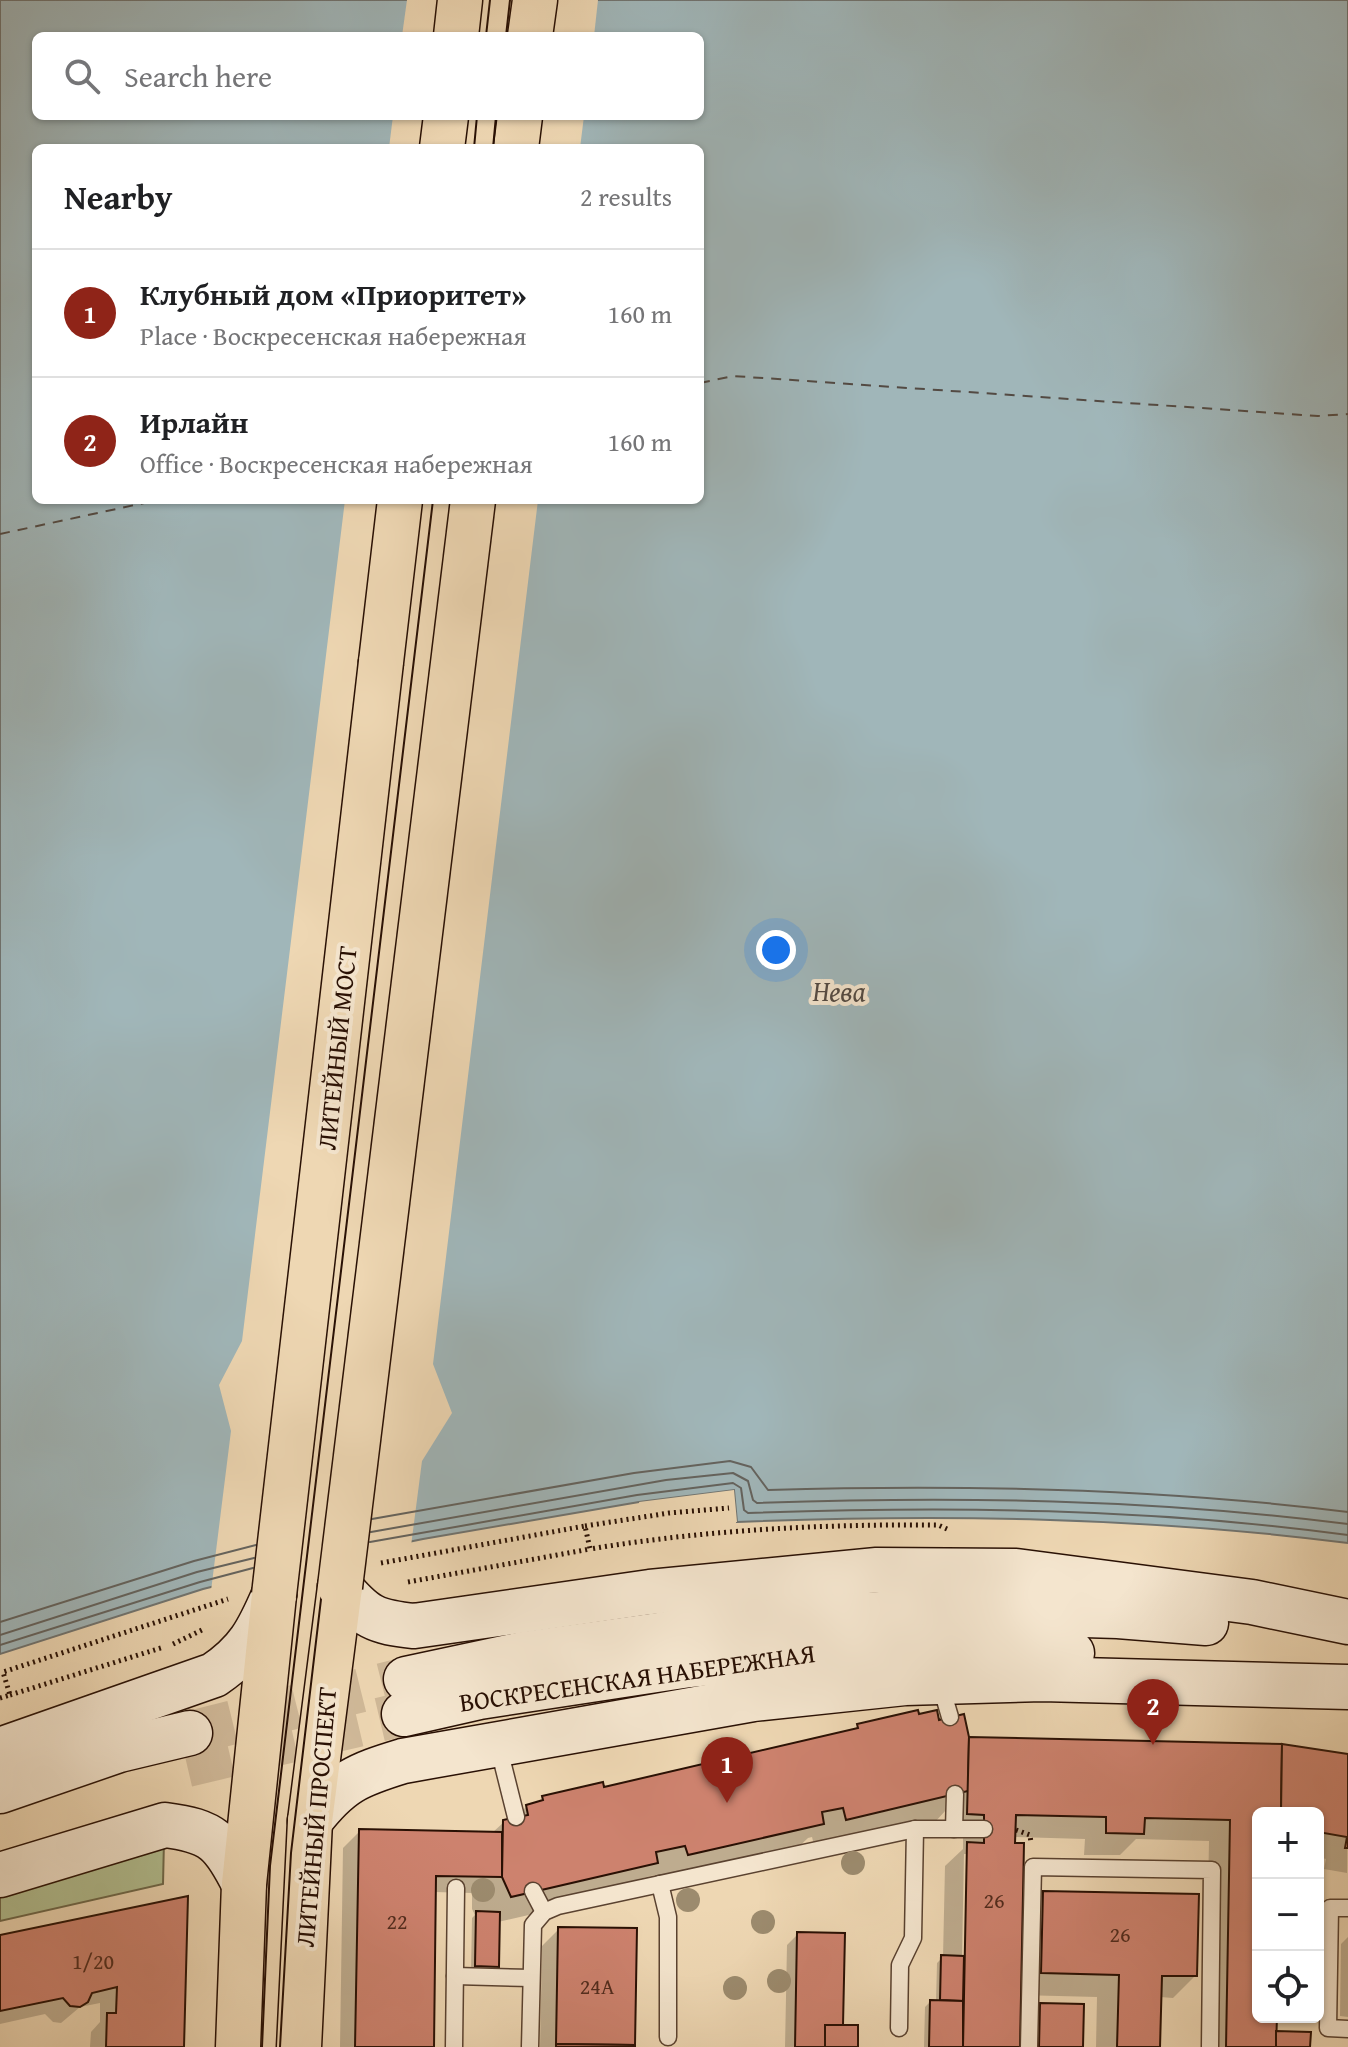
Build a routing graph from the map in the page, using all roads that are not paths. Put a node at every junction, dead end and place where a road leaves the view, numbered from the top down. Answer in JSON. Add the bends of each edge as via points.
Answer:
{"nodes":[{"id":1,"x":460,"y":0,"type":"edge"},
{"id":2,"x":535,"y":0,"type":"edge"},
{"id":3,"x":456,"y":32,"type":"edge"},
{"id":4,"x":531,"y":32,"type":"edge"},
{"id":5,"x":446,"y":120,"type":"edge"},
{"id":6,"x":520,"y":120,"type":"edge"},
{"id":7,"x":442,"y":144,"type":"edge"},
{"id":8,"x":516,"y":144,"type":"edge"},
{"id":9,"x":399,"y":504,"type":"edge"},
{"id":10,"x":473,"y":504,"type":"edge"},
{"id":11,"x":354,"y":1576,"type":"junction"},
{"id":12,"x":257,"y":1595,"type":"junction"},
{"id":13,"x":1348,"y":1622,"type":"edge"},
{"id":14,"x":1348,"y":1635,"type":"edge"},
{"id":15,"x":1348,"y":1686,"type":"edge"},
{"id":16,"x":498,"y":1744,"type":"junction"},
{"id":17,"x":0,"y":1750,"type":"edge"},
{"id":18,"x":0,"y":1791,"type":"edge"},
{"id":19,"x":955,"y":1794,"type":"dead end"},
{"id":20,"x":516,"y":1817,"type":"dead end"},
{"id":21,"x":310,"y":1821,"type":"junction"},
{"id":22,"x":0,"y":1823,"type":"edge"},
{"id":23,"x":915,"y":1829,"type":"junction"},
{"id":24,"x":954,"y":1829,"type":"junction"},
{"id":25,"x":984,"y":1829,"type":"dead end"},
{"id":26,"x":0,"y":1875,"type":"edge"},
{"id":27,"x":244,"y":1884,"type":"junction"},
{"id":28,"x":660,"y":1884,"type":"junction"},
{"id":29,"x":456,"y":1888,"type":"dead end"},
{"id":30,"x":533,"y":1891,"type":"dead end"},
{"id":31,"x":1348,"y":1908,"type":"edge"},
{"id":32,"x":544,"y":1912,"type":"junction"},
{"id":33,"x":455,"y":1976,"type":"junction"},
{"id":34,"x":531,"y":1978,"type":"junction"},
{"id":35,"x":899,"y":2028,"type":"dead end"},
{"id":36,"x":1348,"y":2029,"type":"edge"},
{"id":37,"x":668,"y":2037,"type":"dead end"},
{"id":38,"x":238,"y":2047,"type":"edge"},
{"id":39,"x":299,"y":2047,"type":"edge"},
{"id":40,"x":454,"y":2047,"type":"edge"},
{"id":41,"x":530,"y":2047,"type":"edge"},
{"id":42,"x":1029,"y":2047,"type":"edge"},
{"id":43,"x":1210,"y":2047,"type":"edge"}],
"edges":[{"from":1,"to":3,"type":"main road"},
{"from":2,"to":4,"type":"main road"},
{"from":5,"to":7,"type":"main road"},
{"from":6,"to":8,"type":"main road"},
{"from":9,"to":12,"type":"main road","name":"ЛИТЕЙНЫЙ МОСТ","bridge":true},
{"from":10,"to":11,"type":"main road","bridge":true},
{"from":11,"to":13,"type":"main road","via":[[361,1612],[414,1626],[650,1592],[877,1570],[1016,1571],[1252,1602]]},
{"from":11,"to":21,"type":"main road","name":"ЛИТЕЙНЫЙ ПРОСПЕКТ"},
{"from":12,"to":17,"type":"main road","via":[[257,1635],[236,1660],[214,1675]]},
{"from":12,"to":27,"type":"main road"},
{"from":14,"to":15,"type":"main road","name":"ВОСКРЕСЕНСКАЯ НАБЕРЕЖНАЯ","via":[[1118,1616],[930,1611],[815,1617],[523,1654],[405,1697],[479,1697],[689,1665],[950,1645],[1114,1655]]},
{"from":15,"to":16,"type":"main road","via":[[1042,1679],[945,1700],[905,1683],[753,1699]]},
{"from":16,"to":20,"type":"lane"},
{"from":16,"to":21,"type":"main road","via":[[372,1770],[328,1797]]},
{"from":18,"to":22,"type":"main road","via":[[119,1750],[188,1749],[129,1779]]},
{"from":19,"to":24,"type":"lane"},
{"from":21,"to":39,"type":"main road","name":"ЛИТЕЙНЫЙ ПРОСПЕКТ"},
{"from":23,"to":24,"type":"lane"},
{"from":23,"to":28,"type":"lane"},
{"from":23,"to":35,"type":"lane","via":[[913,1938],[900,1965]]},
{"from":24,"to":25,"type":"lane"},
{"from":26,"to":27,"type":"main road","via":[[165,1825],[194,1829],[212,1839],[228,1854]]},
{"from":27,"to":38,"type":"main road"},
{"from":28,"to":32,"type":"lane"},
{"from":28,"to":37,"type":"lane","via":[[668,1917]]},
{"from":29,"to":33,"type":"lane"},
{"from":30,"to":32,"type":"lane"},
{"from":31,"to":36,"type":"lane","via":[[1330,1908],[1328,2028]]},
{"from":32,"to":34,"type":"lane","via":[[533,1925]]},
{"from":33,"to":34,"type":"lane"},
{"from":33,"to":40,"type":"lane"},
{"from":34,"to":41,"type":"lane"},
{"from":42,"to":43,"type":"lane","via":[[1033,1867],[1212,1870]]}]}
